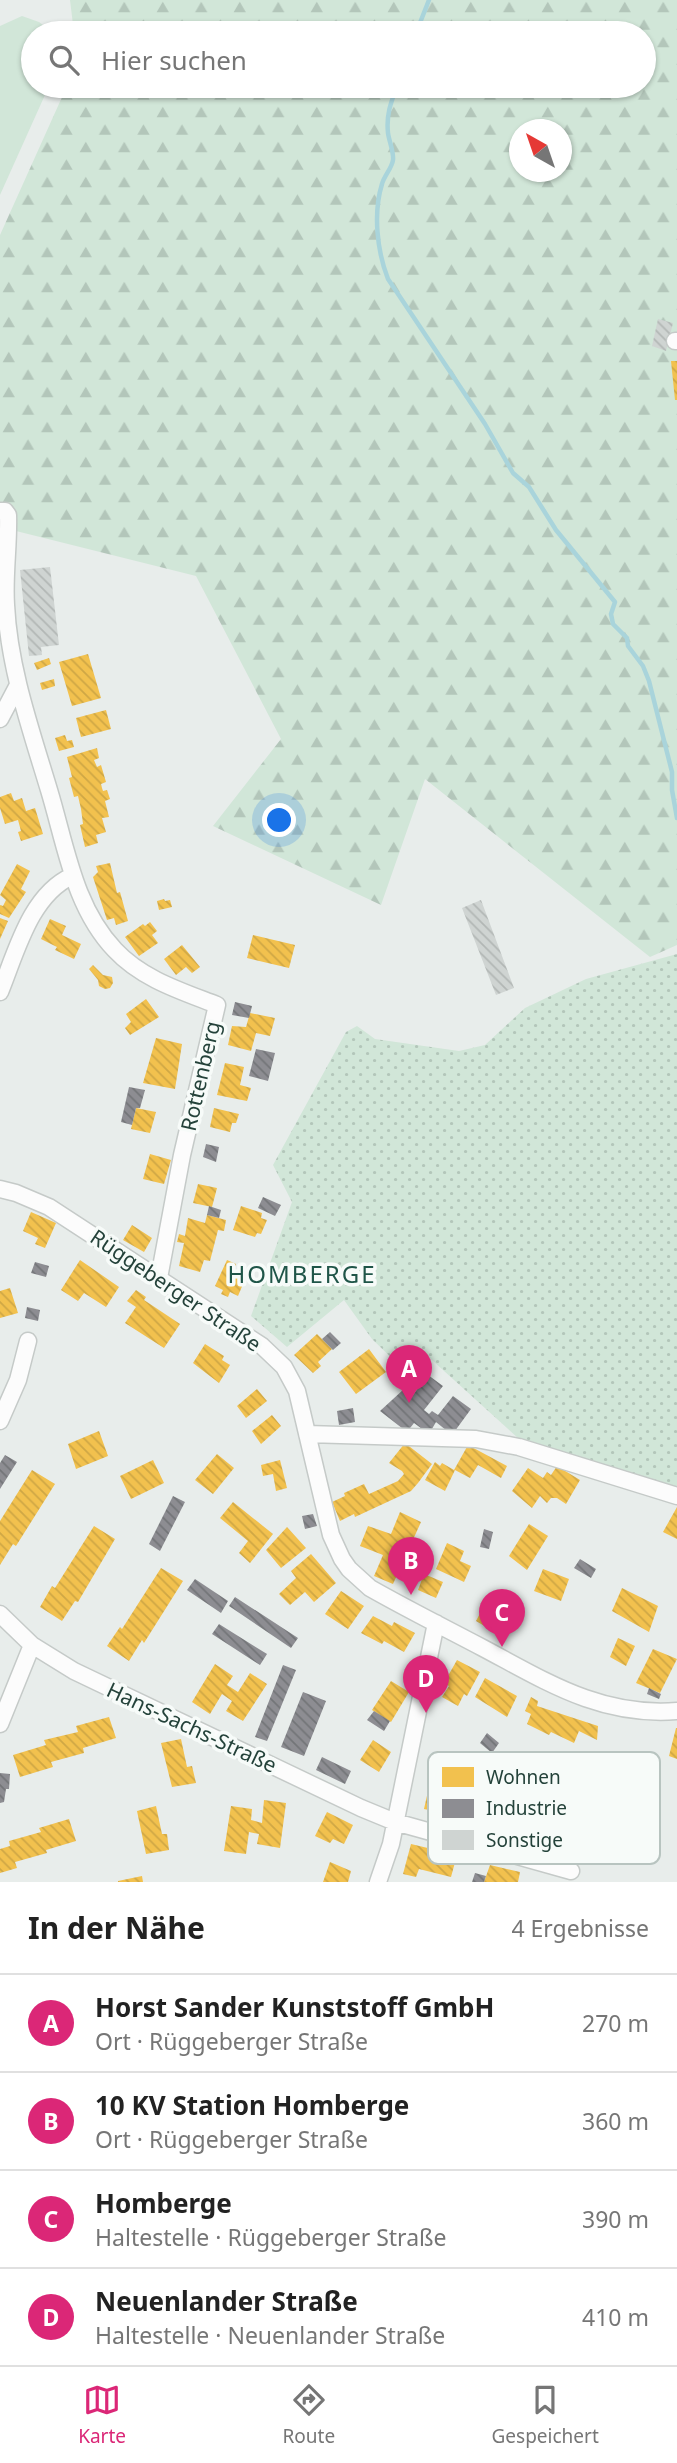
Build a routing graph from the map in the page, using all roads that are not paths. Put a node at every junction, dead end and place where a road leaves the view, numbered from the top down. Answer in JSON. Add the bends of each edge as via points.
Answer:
{"nodes":[{"id":1,"x":0,"y":511,"type":"edge"},
{"id":2,"x":18,"y":685,"type":"junction"},
{"id":3,"x":0,"y":719,"type":"edge"},
{"id":4,"x":72,"y":876,"type":"junction"},
{"id":5,"x":0,"y":992,"type":"edge"},
{"id":6,"x":0,"y":1189,"type":"edge"},
{"id":7,"x":159,"y":1278,"type":"junction"},
{"id":8,"x":28,"y":1341,"type":"dead end"},
{"id":9,"x":0,"y":1421,"type":"edge"},
{"id":10,"x":307,"y":1434,"type":"junction"},
{"id":11,"x":677,"y":1496,"type":"edge"},
{"id":12,"x":0,"y":1614,"type":"edge"},
{"id":13,"x":436,"y":1623,"type":"junction"},
{"id":14,"x":32,"y":1645,"type":"junction"},
{"id":15,"x":677,"y":1712,"type":"edge"},
{"id":16,"x":0,"y":1724,"type":"edge"},
{"id":17,"x":395,"y":1822,"type":"junction"},
{"id":18,"x":428,"y":1831,"type":"edge"},
{"id":19,"x":546,"y":1864,"type":"edge"},
{"id":20,"x":571,"y":1871,"type":"dead end"},
{"id":21,"x":378,"y":1882,"type":"edge"}],
"edges":[{"from":1,"to":2,"type":"street","via":[[8,515],[6,606]]},
{"from":2,"to":3,"type":"street"},
{"from":2,"to":4,"type":"street"},
{"from":4,"to":5,"type":"street","via":[[40,903]]},
{"from":4,"to":7,"type":"street","name":"Rottenberg","via":[[99,930],[117,952],[166,986],[217,1005]]},
{"from":6,"to":7,"type":"street","name":"Rüggeberger Straße","via":[[49,1207]]},
{"from":7,"to":10,"type":"street","name":"Rüggeberger Straße","via":[[262,1346],[284,1367],[297,1391]]},
{"from":8,"to":9,"type":"street"},
{"from":10,"to":11,"type":"street","via":[[487,1441],[545,1454]]},
{"from":10,"to":13,"type":"street","name":"Rüggeberger Straße","via":[[327,1524],[342,1559],[370,1588]]},
{"from":12,"to":14,"type":"street","name":"Hans-Sachs-Straße"},
{"from":13,"to":15,"type":"street","name":"Rüggeberger Straße","via":[[577,1697],[637,1711]]},
{"from":13,"to":17,"type":"street"},
{"from":14,"to":16,"type":"street"},
{"from":14,"to":17,"type":"street","name":"Hans-Sachs-Straße","via":[[74,1671]]},
{"from":17,"to":18,"type":"street","name":"Hans-Sachs-Straße"},
{"from":17,"to":21,"type":"street"},
{"from":19,"to":20,"type":"street","name":"Hans-Sachs-Straße"}]}
